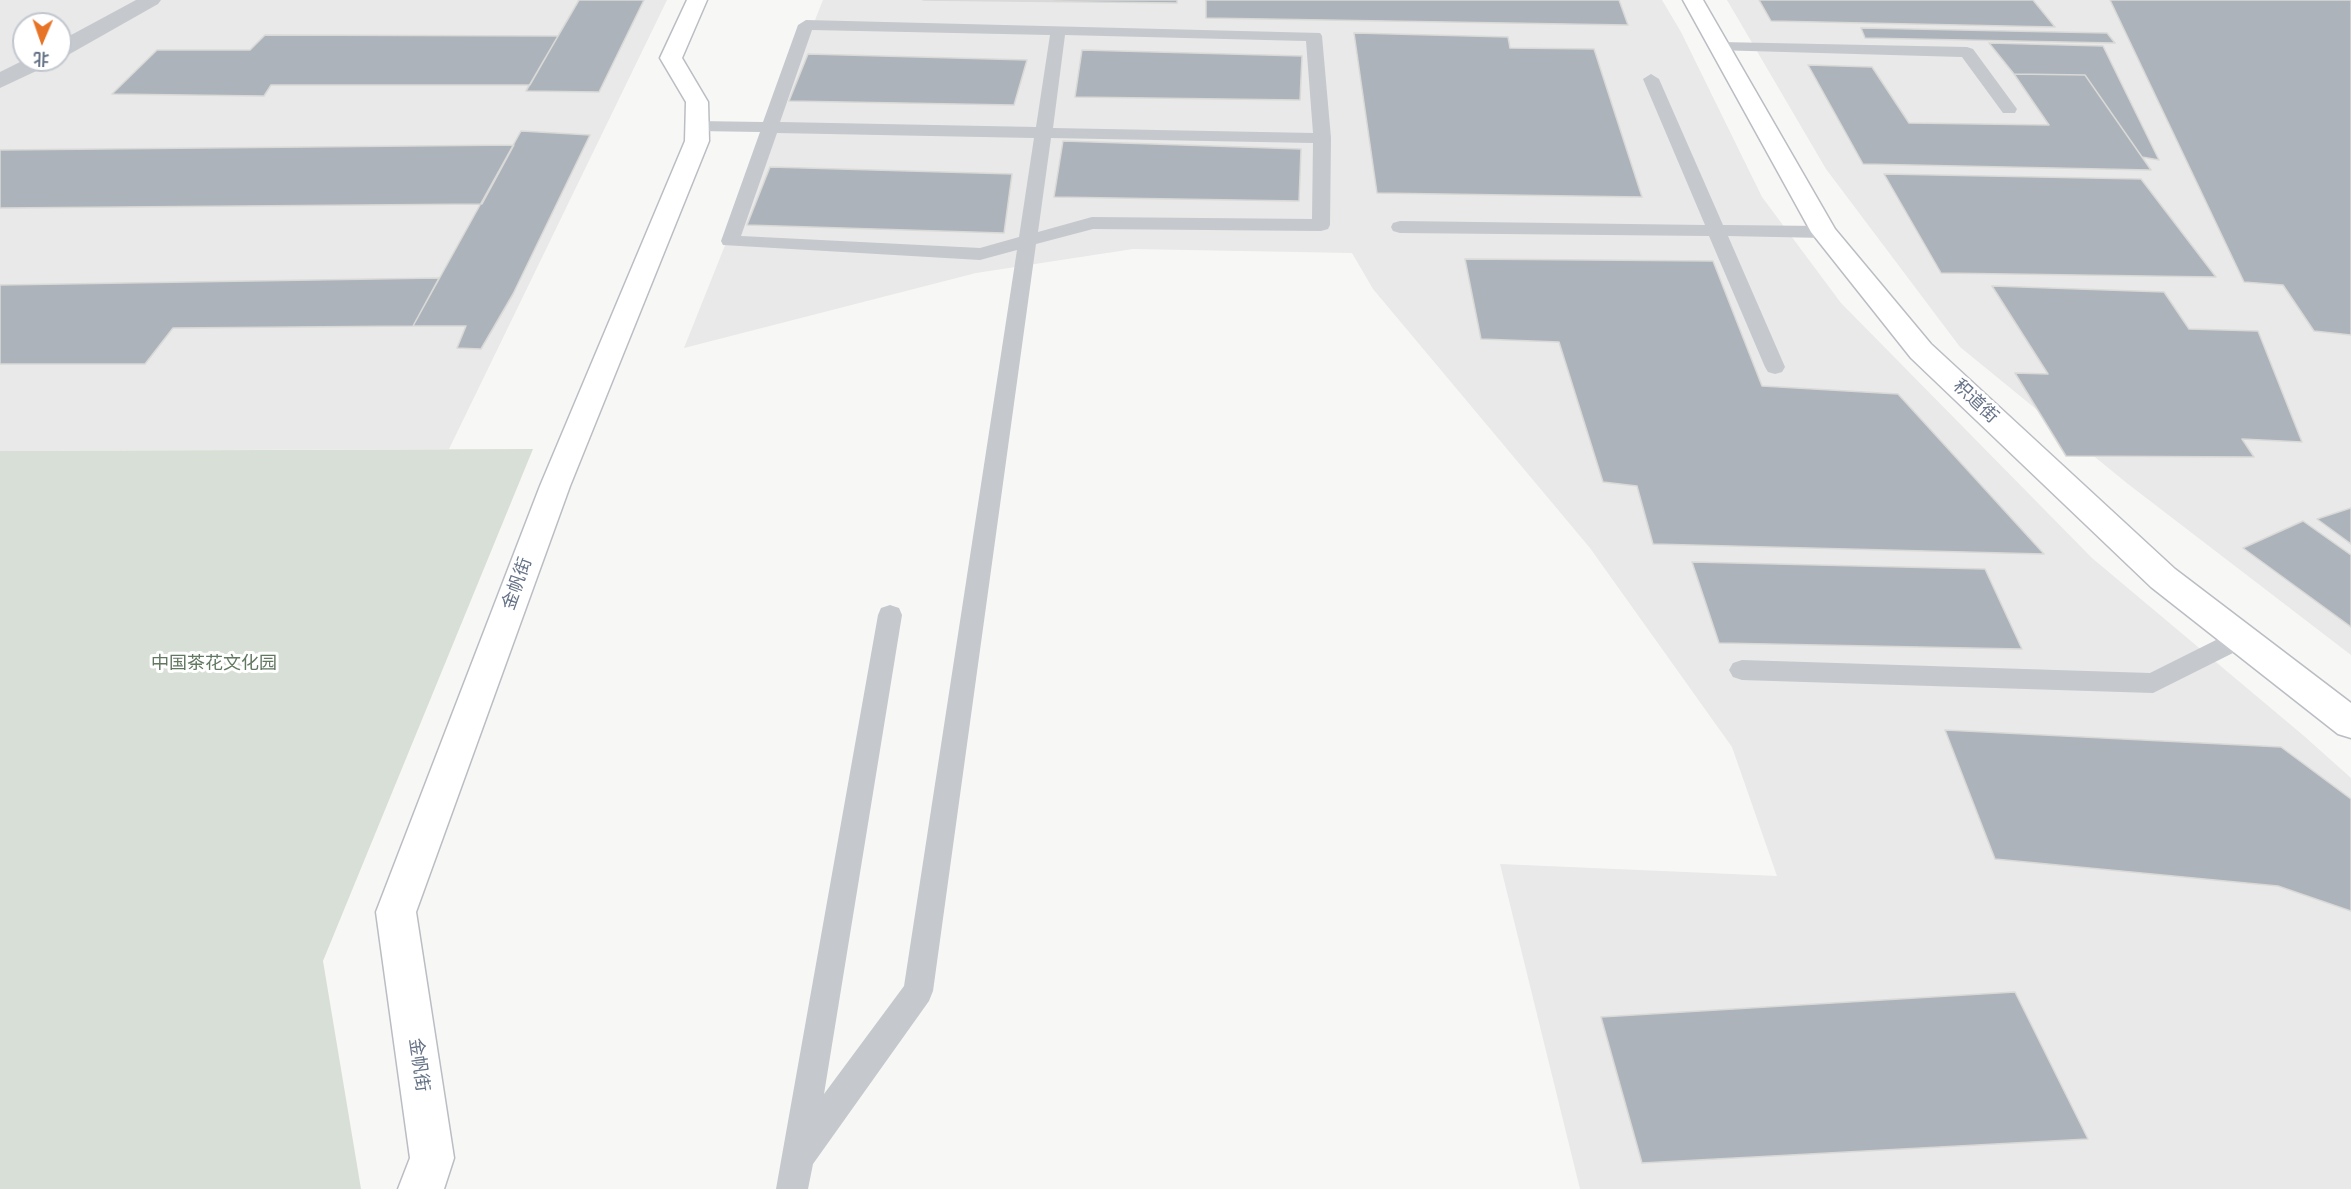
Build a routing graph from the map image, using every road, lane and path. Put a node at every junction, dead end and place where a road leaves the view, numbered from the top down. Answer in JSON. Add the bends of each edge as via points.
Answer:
{"nodes":[{"id":1,"x":151,"y":0,"type":"edge"},
{"id":2,"x":697,"y":0,"type":"edge"},
{"id":3,"x":1693,"y":0,"type":"edge"},
{"id":4,"x":1058,"y":32,"type":"junction"},
{"id":5,"x":72,"y":43,"type":"edge"},
{"id":6,"x":1720,"y":47,"type":"junction"},
{"id":7,"x":18,"y":72,"type":"edge"},
{"id":8,"x":1651,"y":79,"type":"dead end"},
{"id":9,"x":0,"y":81,"type":"edge"},
{"id":10,"x":2009,"y":109,"type":"dead end"},
{"id":11,"x":697,"y":126,"type":"junction"},
{"id":12,"x":770,"y":127,"type":"junction"},
{"id":13,"x":1044,"y":132,"type":"junction"},
{"id":14,"x":1322,"y":138,"type":"junction"},
{"id":15,"x":1400,"y":227,"type":"dead end"},
{"id":16,"x":1717,"y":231,"type":"junction"},
{"id":17,"x":1824,"y":232,"type":"junction"},
{"id":18,"x":1028,"y":241,"type":"junction"},
{"id":19,"x":1775,"y":367,"type":"dead end"},
{"id":20,"x":890,"y":615,"type":"dead end"},
{"id":21,"x":2240,"y":638,"type":"junction"},
{"id":22,"x":1742,"y":670,"type":"dead end"},
{"id":23,"x":2351,"y":723,"type":"edge"},
{"id":24,"x":798,"y":1158,"type":"junction"},
{"id":25,"x":421,"y":1189,"type":"edge"},
{"id":26,"x":792,"y":1189,"type":"edge"}],
"edges":[{"from":1,"to":5,"type":"street"},
{"from":2,"to":11,"type":"street","name":"金帆街","via":[[672,58],[697,102]]},
{"from":3,"to":6,"type":"street","name":"积道街"},
{"from":4,"to":12,"type":"lane","via":[[806,25]]},
{"from":4,"to":13,"type":"lane"},
{"from":4,"to":14,"type":"lane","via":[[1314,36]]},
{"from":6,"to":10,"type":"lane","via":[[1967,52]]},
{"from":6,"to":17,"type":"street","name":"积道街"},
{"from":7,"to":9,"type":"street"},
{"from":8,"to":16,"type":"lane"},
{"from":11,"to":12,"type":"lane"},
{"from":11,"to":25,"type":"street","name":"金帆街","via":[[697,141],[555,486],[396,912],[432,1158]]},
{"from":12,"to":13,"type":"lane"},
{"from":12,"to":18,"type":"lane","via":[[730,241],[980,254]]},
{"from":13,"to":14,"type":"lane"},
{"from":13,"to":18,"type":"lane"},
{"from":14,"to":18,"type":"lane","via":[[1321,225],[1092,223]]},
{"from":15,"to":16,"type":"lane"},
{"from":16,"to":17,"type":"lane"},
{"from":16,"to":19,"type":"lane"},
{"from":17,"to":21,"type":"street","name":"积道街","via":[[1920,351],[2163,578]]},
{"from":18,"to":24,"type":"lane","via":[[918,991]]},
{"from":20,"to":24,"type":"lane"},
{"from":21,"to":22,"type":"lane","via":[[2153,683]]},
{"from":21,"to":23,"type":"street","name":"积道街"},
{"from":24,"to":26,"type":"lane"}]}
